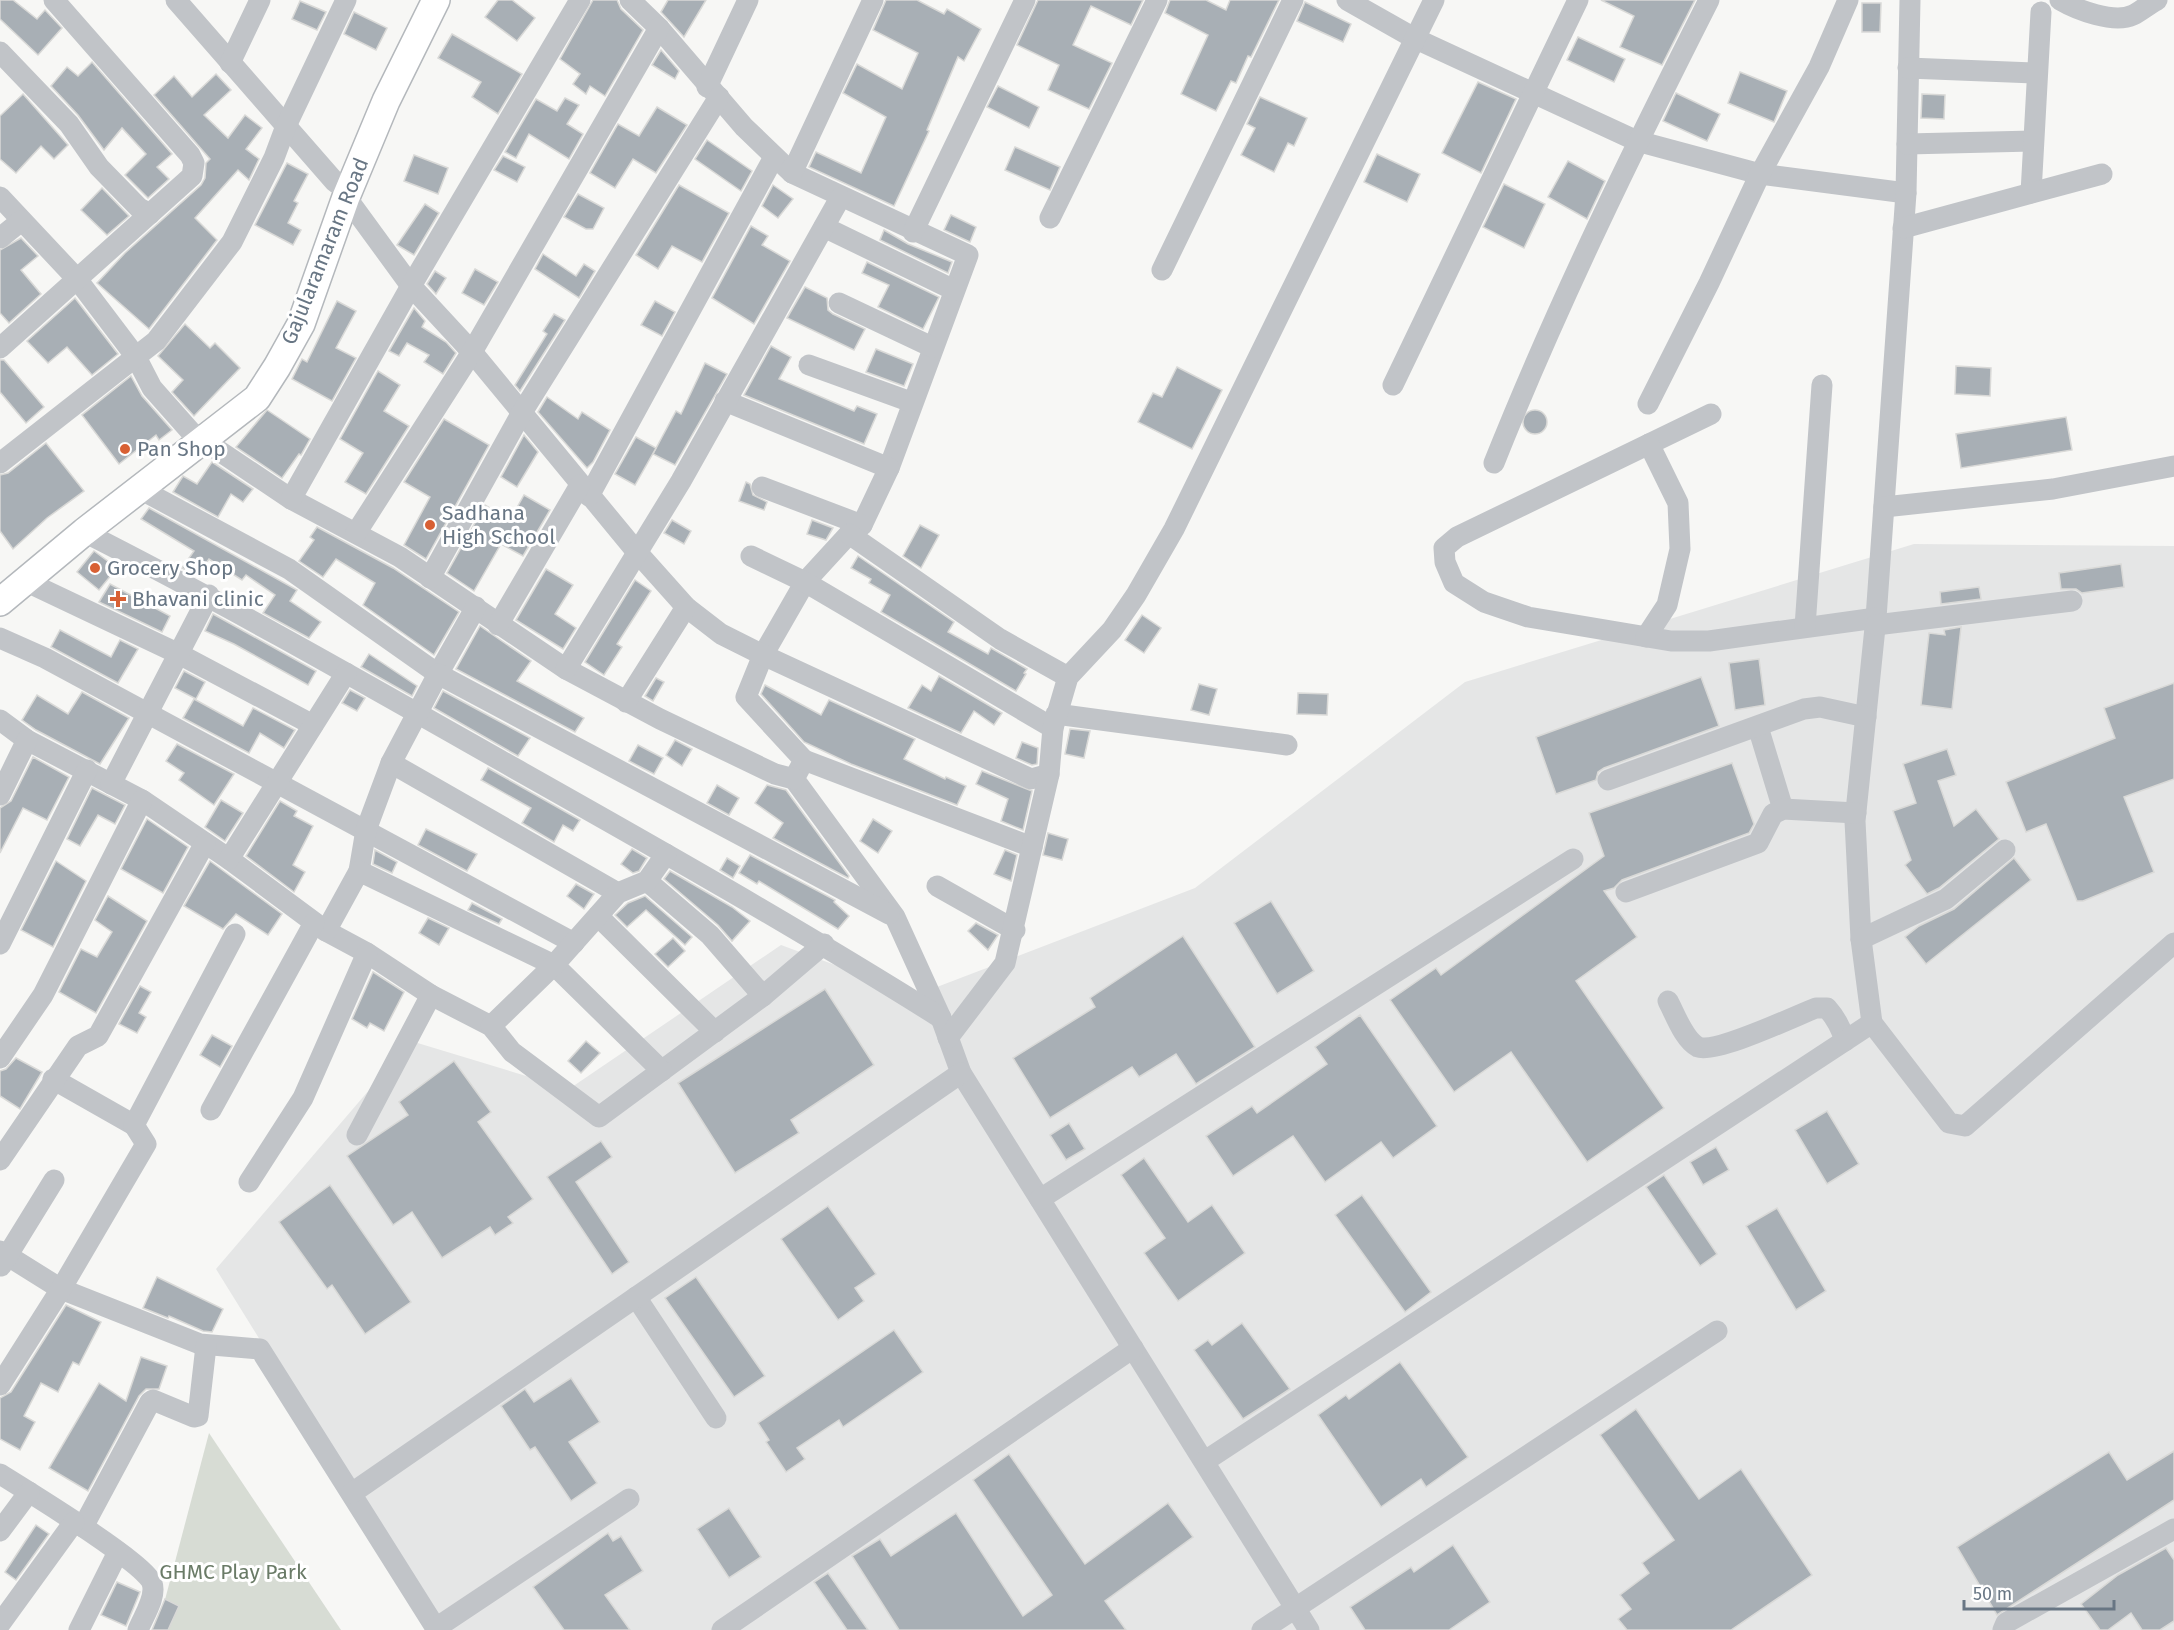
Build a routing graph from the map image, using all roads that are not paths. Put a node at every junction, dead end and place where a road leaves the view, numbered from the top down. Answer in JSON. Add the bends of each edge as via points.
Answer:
{"nodes":[{"id":1,"x":54,"y":0,"type":"edge"},
{"id":2,"x":176,"y":0,"type":"edge"},
{"id":3,"x":260,"y":0,"type":"edge"},
{"id":4,"x":346,"y":0,"type":"edge"},
{"id":5,"x":416,"y":0,"type":"edge"},
{"id":6,"x":436,"y":0,"type":"edge"},
{"id":7,"x":580,"y":0,"type":"edge"},
{"id":8,"x":630,"y":0,"type":"edge"},
{"id":9,"x":748,"y":0,"type":"edge"},
{"id":10,"x":873,"y":0,"type":"edge"},
{"id":11,"x":1025,"y":0,"type":"edge"},
{"id":12,"x":1157,"y":0,"type":"edge"},
{"id":13,"x":1293,"y":0,"type":"edge"},
{"id":14,"x":1347,"y":0,"type":"edge"},
{"id":15,"x":1434,"y":0,"type":"edge"},
{"id":16,"x":1578,"y":0,"type":"edge"},
{"id":17,"x":1709,"y":0,"type":"edge"},
{"id":18,"x":1848,"y":0,"type":"edge"},
{"id":19,"x":1910,"y":0,"type":"edge"},
{"id":20,"x":2060,"y":0,"type":"edge"},
{"id":21,"x":2157,"y":0,"type":"edge"},
{"id":22,"x":2041,"y":12,"type":"dead end"},
{"id":23,"x":659,"y":28,"type":"junction"},
{"id":24,"x":1414,"y":38,"type":"junction"},
{"id":25,"x":0,"y":52,"type":"edge"},
{"id":26,"x":230,"y":63,"type":"junction"},
{"id":27,"x":1908,"y":69,"type":"junction"},
{"id":28,"x":2037,"y":73,"type":"junction"},
{"id":29,"x":713,"y":92,"type":"junction"},
{"id":30,"x":1532,"y":93,"type":"junction"},
{"id":31,"x":286,"y":126,"type":"junction"},
{"id":32,"x":1637,"y":141,"type":"junction"},
{"id":33,"x":2033,"y":141,"type":"junction"},
{"id":34,"x":1907,"y":144,"type":"junction"},
{"id":35,"x":774,"y":157,"type":"junction"},
{"id":36,"x":792,"y":173,"type":"junction"},
{"id":37,"x":1760,"y":174,"type":"junction"},
{"id":38,"x":2102,"y":174,"type":"dead end"},
{"id":39,"x":340,"y":190,"type":"junction"},
{"id":40,"x":1906,"y":193,"type":"junction"},
{"id":41,"x":2031,"y":193,"type":"junction"},
{"id":42,"x":0,"y":197,"type":"edge"},
{"id":43,"x":840,"y":198,"type":"junction"},
{"id":44,"x":150,"y":214,"type":"junction"},
{"id":45,"x":1050,"y":218,"type":"dead end"},
{"id":46,"x":21,"y":221,"type":"junction"},
{"id":47,"x":824,"y":227,"type":"junction"},
{"id":48,"x":1904,"y":228,"type":"junction"},
{"id":49,"x":914,"y":232,"type":"junction"},
{"id":50,"x":0,"y":238,"type":"edge"},
{"id":51,"x":1162,"y":270,"type":"dead end"},
{"id":52,"x":77,"y":279,"type":"junction"},
{"id":53,"x":411,"y":286,"type":"junction"},
{"id":54,"x":954,"y":290,"type":"junction"},
{"id":55,"x":839,"y":303,"type":"dead end"},
{"id":56,"x":932,"y":347,"type":"junction"},
{"id":57,"x":0,"y":348,"type":"edge"},
{"id":58,"x":472,"y":352,"type":"junction"},
{"id":59,"x":136,"y":357,"type":"junction"},
{"id":60,"x":809,"y":365,"type":"dead end"},
{"id":61,"x":1393,"y":385,"type":"dead end"},
{"id":62,"x":1822,"y":385,"type":"dead end"},
{"id":63,"x":725,"y":401,"type":"junction"},
{"id":64,"x":912,"y":402,"type":"junction"},
{"id":65,"x":1648,"y":404,"type":"dead end"},
{"id":66,"x":521,"y":414,"type":"junction"},
{"id":67,"x":1711,"y":414,"type":"dead end"},
{"id":68,"x":198,"y":437,"type":"junction"},
{"id":69,"x":1649,"y":444,"type":"junction"},
{"id":70,"x":0,"y":463,"type":"edge"},
{"id":71,"x":1494,"y":463,"type":"dead end"},
{"id":72,"x":2174,"y":466,"type":"edge"},
{"id":73,"x":889,"y":468,"type":"junction"},
{"id":74,"x":762,"y":487,"type":"dead end"},
{"id":75,"x":140,"y":489,"type":"junction"},
{"id":76,"x":585,"y":490,"type":"junction"},
{"id":77,"x":291,"y":499,"type":"junction"},
{"id":78,"x":1884,"y":507,"type":"junction"},
{"id":79,"x":856,"y":529,"type":"junction"},
{"id":80,"x":84,"y":532,"type":"junction"},
{"id":81,"x":356,"y":533,"type":"junction"},
{"id":82,"x":636,"y":551,"type":"junction"},
{"id":83,"x":751,"y":556,"type":"dead end"},
{"id":84,"x":430,"y":578,"type":"junction"},
{"id":85,"x":13,"y":579,"type":"edge"},
{"id":86,"x":805,"y":582,"type":"junction"},
{"id":87,"x":209,"y":595,"type":"junction"},
{"id":88,"x":2072,"y":601,"type":"dead end"},
{"id":89,"x":0,"y":603,"type":"edge"},
{"id":90,"x":476,"y":607,"type":"junction"},
{"id":91,"x":686,"y":607,"type":"junction"},
{"id":92,"x":1876,"y":621,"type":"junction"},
{"id":93,"x":498,"y":625,"type":"junction"},
{"id":94,"x":1805,"y":627,"type":"junction"},
{"id":95,"x":1646,"y":637,"type":"junction"},
{"id":96,"x":0,"y":638,"type":"edge"},
{"id":97,"x":179,"y":654,"type":"junction"},
{"id":98,"x":763,"y":656,"type":"junction"},
{"id":99,"x":566,"y":669,"type":"junction"},
{"id":100,"x":346,"y":673,"type":"junction"},
{"id":101,"x":438,"y":674,"type":"junction"},
{"id":102,"x":1068,"y":677,"type":"junction"},
{"id":103,"x":627,"y":702,"type":"junction"},
{"id":104,"x":148,"y":713,"type":"junction"},
{"id":105,"x":417,"y":713,"type":"junction"},
{"id":106,"x":1866,"y":717,"type":"junction"},
{"id":107,"x":0,"y":720,"type":"edge"},
{"id":108,"x":1055,"y":721,"type":"junction"},
{"id":109,"x":313,"y":724,"type":"junction"},
{"id":110,"x":1758,"y":727,"type":"junction"},
{"id":111,"x":27,"y":740,"type":"junction"},
{"id":112,"x":1287,"y":745,"type":"dead end"},
{"id":113,"x":804,"y":760,"type":"junction"},
{"id":114,"x":391,"y":763,"type":"junction"},
{"id":115,"x":87,"y":770,"type":"junction"},
{"id":116,"x":1048,"y":774,"type":"junction"},
{"id":117,"x":794,"y":779,"type":"junction"},
{"id":118,"x":1608,"y":780,"type":"dead end"},
{"id":119,"x":275,"y":783,"type":"junction"},
{"id":120,"x":111,"y":784,"type":"junction"},
{"id":121,"x":0,"y":795,"type":"edge"},
{"id":122,"x":142,"y":800,"type":"junction"},
{"id":123,"x":1783,"y":809,"type":"junction"},
{"id":124,"x":1856,"y":813,"type":"junction"},
{"id":125,"x":366,"y":830,"type":"junction"},
{"id":126,"x":205,"y":843,"type":"junction"},
{"id":127,"x":1032,"y":847,"type":"junction"},
{"id":128,"x":2005,"y":850,"type":"dead end"},
{"id":129,"x":666,"y":854,"type":"junction"},
{"id":130,"x":229,"y":859,"type":"junction"},
{"id":131,"x":1573,"y":859,"type":"dead end"},
{"id":132,"x":359,"y":871,"type":"junction"},
{"id":133,"x":647,"y":880,"type":"junction"},
{"id":134,"x":937,"y":886,"type":"dead end"},
{"id":135,"x":1626,"y":892,"type":"dead end"},
{"id":136,"x":618,"y":893,"type":"junction"},
{"id":137,"x":598,"y":916,"type":"junction"},
{"id":138,"x":895,"y":917,"type":"junction"},
{"id":139,"x":320,"y":927,"type":"junction"},
{"id":140,"x":1015,"y":930,"type":"junction"},
{"id":141,"x":235,"y":934,"type":"dead end"},
{"id":142,"x":1861,"y":939,"type":"junction"},
{"id":143,"x":1,"y":940,"type":"edge"},
{"id":144,"x":574,"y":943,"type":"junction"},
{"id":145,"x":2174,"y":943,"type":"edge"},
{"id":146,"x":824,"y":944,"type":"junction"},
{"id":147,"x":367,"y":953,"type":"junction"},
{"id":148,"x":554,"y":965,"type":"junction"},
{"id":149,"x":431,"y":995,"type":"junction"},
{"id":150,"x":763,"y":996,"type":"junction"},
{"id":151,"x":1668,"y":1000,"type":"dead end"},
{"id":152,"x":1872,"y":1023,"type":"junction"},
{"id":153,"x":491,"y":1026,"type":"junction"},
{"id":154,"x":944,"y":1028,"type":"junction"},
{"id":155,"x":715,"y":1032,"type":"junction"},
{"id":156,"x":1845,"y":1041,"type":"junction"},
{"id":157,"x":0,"y":1058,"type":"edge"},
{"id":158,"x":662,"y":1071,"type":"junction"},
{"id":159,"x":961,"y":1073,"type":"junction"},
{"id":160,"x":53,"y":1079,"type":"junction"},
{"id":161,"x":211,"y":1110,"type":"dead end"},
{"id":162,"x":134,"y":1125,"type":"junction"},
{"id":163,"x":357,"y":1135,"type":"dead end"},
{"id":164,"x":0,"y":1160,"type":"edge"},
{"id":165,"x":54,"y":1180,"type":"dead end"},
{"id":166,"x":249,"y":1182,"type":"dead end"},
{"id":167,"x":1040,"y":1200,"type":"junction"},
{"id":168,"x":2,"y":1258,"type":"edge"},
{"id":169,"x":61,"y":1289,"type":"junction"},
{"id":170,"x":636,"y":1297,"type":"junction"},
{"id":171,"x":1717,"y":1331,"type":"dead end"},
{"id":172,"x":206,"y":1346,"type":"junction"},
{"id":173,"x":1133,"y":1348,"type":"junction"},
{"id":174,"x":0,"y":1385,"type":"edge"},
{"id":175,"x":716,"y":1418,"type":"dead end"},
{"id":176,"x":1205,"y":1461,"type":"junction"},
{"id":177,"x":0,"y":1474,"type":"edge"},
{"id":178,"x":29,"y":1492,"type":"junction"},
{"id":179,"x":352,"y":1493,"type":"junction"},
{"id":180,"x":630,"y":1499,"type":"dead end"},
{"id":181,"x":79,"y":1524,"type":"junction"},
{"id":182,"x":2174,"y":1529,"type":"edge"},
{"id":183,"x":0,"y":1531,"type":"edge"},
{"id":184,"x":118,"y":1552,"type":"junction"},
{"id":185,"x":1294,"y":1608,"type":"junction"},
{"id":186,"x":0,"y":1624,"type":"edge"},
{"id":187,"x":437,"y":1629,"type":"edge"},
{"id":188,"x":79,"y":1630,"type":"edge"},
{"id":189,"x":138,"y":1630,"type":"edge"},
{"id":190,"x":722,"y":1630,"type":"edge"},
{"id":191,"x":1262,"y":1630,"type":"edge"},
{"id":192,"x":1309,"y":1630,"type":"edge"},
{"id":193,"x":2003,"y":1630,"type":"edge"}],
"edges":[{"from":1,"to":44,"type":"street","via":[[194,163],[192,176]]},
{"from":2,"to":26,"type":"street"},
{"from":3,"to":26,"type":"street"},
{"from":4,"to":31,"type":"street"},
{"from":5,"to":39,"type":"main road","name":"Gajularamaram Road","via":[[372,88]]},
{"from":6,"to":39,"type":"main road","name":"Gajularamaram Road"},
{"from":7,"to":53,"type":"street"},
{"from":8,"to":23,"type":"street"},
{"from":9,"to":29,"type":"street"},
{"from":10,"to":36,"type":"street"},
{"from":11,"to":49,"type":"street"},
{"from":12,"to":45,"type":"street"},
{"from":13,"to":51,"type":"street"},
{"from":14,"to":24,"type":"street"},
{"from":15,"to":24,"type":"street"},
{"from":16,"to":30,"type":"street"},
{"from":17,"to":32,"type":"street"},
{"from":18,"to":37,"type":"street","via":[[1819,67]]},
{"from":19,"to":27,"type":"street"},
{"from":20,"to":21,"type":"street","via":[[2078,10],[2121,18]]},
{"from":22,"to":28,"type":"street"},
{"from":23,"to":29,"type":"street"},
{"from":23,"to":58,"type":"street"},
{"from":24,"to":30,"type":"street"},
{"from":24,"to":102,"type":"street","via":[[1174,529],[1118,621]]},
{"from":25,"to":44,"type":"street","via":[[69,124],[99,168]]},
{"from":26,"to":31,"type":"street"},
{"from":27,"to":28,"type":"street"},
{"from":27,"to":34,"type":"street"},
{"from":28,"to":33,"type":"street"},
{"from":29,"to":35,"type":"street"},
{"from":29,"to":66,"type":"street"},
{"from":30,"to":32,"type":"street"},
{"from":30,"to":61,"type":"street"},
{"from":31,"to":39,"type":"street"},
{"from":31,"to":59,"type":"street","via":[[232,242],[156,341]]},
{"from":32,"to":37,"type":"street"},
{"from":32,"to":71,"type":"street"},
{"from":33,"to":34,"type":"street"},
{"from":33,"to":41,"type":"street"},
{"from":34,"to":40,"type":"street"},
{"from":35,"to":36,"type":"street"},
{"from":35,"to":76,"type":"street"},
{"from":36,"to":43,"type":"street"},
{"from":37,"to":40,"type":"street"},
{"from":37,"to":65,"type":"street"},
{"from":38,"to":41,"type":"street"},
{"from":39,"to":53,"type":"street"},
{"from":39,"to":68,"type":"main road","name":"Gajularamaram Road","via":[[301,324],[278,367],[256,398]]},
{"from":40,"to":48,"type":"street"},
{"from":41,"to":48,"type":"street"},
{"from":42,"to":46,"type":"street"},
{"from":43,"to":47,"type":"street"},
{"from":43,"to":49,"type":"street"},
{"from":44,"to":52,"type":"street"},
{"from":46,"to":50,"type":"street"},
{"from":46,"to":52,"type":"street"},
{"from":47,"to":54,"type":"street"},
{"from":47,"to":63,"type":"street"},
{"from":48,"to":78,"type":"street"},
{"from":49,"to":54,"type":"street","via":[[968,255]]},
{"from":52,"to":57,"type":"street"},
{"from":52,"to":59,"type":"street"},
{"from":53,"to":58,"type":"street"},
{"from":53,"to":77,"type":"street"},
{"from":54,"to":56,"type":"street"},
{"from":55,"to":56,"type":"street"},
{"from":56,"to":64,"type":"street"},
{"from":58,"to":66,"type":"street"},
{"from":58,"to":81,"type":"street"},
{"from":59,"to":68,"type":"street","via":[[152,388]]},
{"from":59,"to":70,"type":"street"},
{"from":60,"to":64,"type":"street"},
{"from":62,"to":94,"type":"street"},
{"from":63,"to":73,"type":"street"},
{"from":63,"to":82,"type":"street"},
{"from":64,"to":73,"type":"street"},
{"from":66,"to":76,"type":"street"},
{"from":66,"to":84,"type":"street"},
{"from":67,"to":69,"type":"street"},
{"from":68,"to":75,"type":"main road","name":"Gajularamaram Road"},
{"from":68,"to":77,"type":"street"},
{"from":68,"to":85,"type":"main road","name":"Gajularamaram Road"},
{"from":69,"to":95,"type":"street","via":[[1678,503],[1680,549],[1667,605]]},
{"from":69,"to":95,"type":"street","via":[[1457,537],[1444,548],[1454,583],[1484,602],[1528,617]]},
{"from":72,"to":78,"type":"street","via":[[2054,489]]},
{"from":73,"to":79,"type":"street"},
{"from":74,"to":79,"type":"street"},
{"from":75,"to":80,"type":"main road","name":"Gajularamaram Road"},
{"from":75,"to":101,"type":"street","via":[[289,569]]},
{"from":76,"to":82,"type":"street"},
{"from":76,"to":93,"type":"street"},
{"from":77,"to":81,"type":"street"},
{"from":78,"to":92,"type":"street"},
{"from":79,"to":86,"type":"street"},
{"from":79,"to":102,"type":"street","via":[[1000,639]]},
{"from":80,"to":85,"type":"main road","name":"Gajularamaram Road"},
{"from":80,"to":87,"type":"street"},
{"from":81,"to":84,"type":"street"},
{"from":82,"to":91,"type":"street"},
{"from":82,"to":99,"type":"street"},
{"from":83,"to":86,"type":"street"},
{"from":84,"to":90,"type":"street"},
{"from":85,"to":89,"type":"main road","name":"Gajularamaram Road"},
{"from":85,"to":97,"type":"street"},
{"from":86,"to":98,"type":"street"},
{"from":86,"to":108,"type":"street"},
{"from":87,"to":97,"type":"street"},
{"from":87,"to":100,"type":"street"},
{"from":88,"to":92,"type":"street"},
{"from":90,"to":93,"type":"street"},
{"from":90,"to":101,"type":"street"},
{"from":91,"to":98,"type":"street","via":[[721,634]]},
{"from":91,"to":103,"type":"street"},
{"from":92,"to":94,"type":"street"},
{"from":92,"to":106,"type":"street"},
{"from":93,"to":99,"type":"street"},
{"from":94,"to":95,"type":"street","via":[[1688,642]]},
{"from":96,"to":104,"type":"street"},
{"from":97,"to":104,"type":"street"},
{"from":97,"to":109,"type":"street"},
{"from":98,"to":113,"type":"street","via":[[746,697]]},
{"from":98,"to":116,"type":"street","via":[[1031,779]]},
{"from":99,"to":103,"type":"street"},
{"from":100,"to":105,"type":"street"},
{"from":100,"to":109,"type":"street"},
{"from":101,"to":105,"type":"street"},
{"from":101,"to":138,"type":"street"},
{"from":102,"to":108,"type":"street"},
{"from":103,"to":117,"type":"street"},
{"from":104,"to":119,"type":"street"},
{"from":104,"to":120,"type":"street"},
{"from":105,"to":114,"type":"street"},
{"from":105,"to":129,"type":"street"},
{"from":106,"to":110,"type":"street","via":[[1814,707]]},
{"from":106,"to":124,"type":"street"},
{"from":107,"to":111,"type":"street"},
{"from":108,"to":112,"type":"street"},
{"from":108,"to":116,"type":"street"},
{"from":109,"to":119,"type":"street"},
{"from":110,"to":118,"type":"street"},
{"from":110,"to":123,"type":"street"},
{"from":111,"to":115,"type":"street"},
{"from":111,"to":121,"type":"street"},
{"from":113,"to":117,"type":"street"},
{"from":113,"to":127,"type":"street"},
{"from":114,"to":125,"type":"street"},
{"from":114,"to":136,"type":"street"},
{"from":115,"to":120,"type":"street"},
{"from":115,"to":143,"type":"street"},
{"from":116,"to":127,"type":"street"},
{"from":117,"to":138,"type":"street"},
{"from":119,"to":125,"type":"street"},
{"from":119,"to":130,"type":"street"},
{"from":120,"to":122,"type":"street"},
{"from":122,"to":126,"type":"street"},
{"from":122,"to":157,"type":"street","via":[[43,995]]},
{"from":123,"to":124,"type":"street"},
{"from":123,"to":135,"type":"street","via":[[1773,814],[1758,843]]},
{"from":124,"to":142,"type":"street"},
{"from":125,"to":132,"type":"street"},
{"from":125,"to":144,"type":"street"},
{"from":126,"to":130,"type":"street"},
{"from":126,"to":160,"type":"street","via":[[98,1036],[78,1046]]},
{"from":127,"to":140,"type":"street"},
{"from":128,"to":142,"type":"street","via":[[1946,899]]},
{"from":129,"to":133,"type":"street"},
{"from":129,"to":146,"type":"street"},
{"from":130,"to":139,"type":"street"},
{"from":131,"to":167,"type":"street"},
{"from":132,"to":139,"type":"street"},
{"from":132,"to":148,"type":"street"},
{"from":133,"to":136,"type":"street"},
{"from":133,"to":150,"type":"street","via":[[710,935]]},
{"from":134,"to":140,"type":"street"},
{"from":136,"to":137,"type":"street"},
{"from":137,"to":144,"type":"street"},
{"from":137,"to":155,"type":"street"},
{"from":138,"to":154,"type":"street"},
{"from":139,"to":147,"type":"street"},
{"from":139,"to":161,"type":"street"},
{"from":140,"to":154,"type":"street","via":[[1005,963]]},
{"from":141,"to":162,"type":"street"},
{"from":142,"to":152,"type":"street"},
{"from":144,"to":148,"type":"street"},
{"from":145,"to":152,"type":"street","via":[[1965,1126],[1949,1123]]},
{"from":146,"to":150,"type":"street"},
{"from":146,"to":154,"type":"street"},
{"from":147,"to":149,"type":"street"},
{"from":147,"to":166,"type":"street","via":[[303,1098]]},
{"from":148,"to":153,"type":"street"},
{"from":148,"to":158,"type":"street"},
{"from":149,"to":153,"type":"street"},
{"from":149,"to":163,"type":"street"},
{"from":150,"to":155,"type":"street"},
{"from":151,"to":156,"type":"street","via":[[1689,1040],[1698,1047],[1719,1047],[1816,1008],[1827,1008]]},
{"from":152,"to":156,"type":"street"},
{"from":153,"to":158,"type":"street","via":[[512,1052],[599,1117]]},
{"from":154,"to":159,"type":"street"},
{"from":155,"to":158,"type":"street"},
{"from":156,"to":176,"type":"street"},
{"from":159,"to":167,"type":"street"},
{"from":159,"to":170,"type":"street"},
{"from":160,"to":162,"type":"street"},
{"from":160,"to":164,"type":"street"},
{"from":162,"to":169,"type":"street","via":[[146,1144]]},
{"from":165,"to":168,"type":"street"},
{"from":167,"to":173,"type":"street"},
{"from":168,"to":169,"type":"street"},
{"from":169,"to":172,"type":"street"},
{"from":169,"to":174,"type":"street"},
{"from":170,"to":175,"type":"street"},
{"from":170,"to":179,"type":"street"},
{"from":171,"to":185,"type":"street"},
{"from":172,"to":179,"type":"street","via":[[260,1349]]},
{"from":172,"to":181,"type":"street","via":[[198,1416],[150,1402]]},
{"from":173,"to":176,"type":"street"},
{"from":173,"to":190,"type":"street"},
{"from":176,"to":185,"type":"street"},
{"from":177,"to":178,"type":"street"},
{"from":178,"to":181,"type":"street"},
{"from":178,"to":183,"type":"street"},
{"from":179,"to":187,"type":"street"},
{"from":180,"to":187,"type":"street"},
{"from":181,"to":184,"type":"street"},
{"from":181,"to":186,"type":"street"},
{"from":182,"to":193,"type":"street","via":[[2006,1623]]},
{"from":184,"to":188,"type":"street"},
{"from":184,"to":189,"type":"street","via":[[145,1571],[152,1582],[153,1594]]},
{"from":185,"to":191,"type":"street"},
{"from":185,"to":192,"type":"street"}]}
